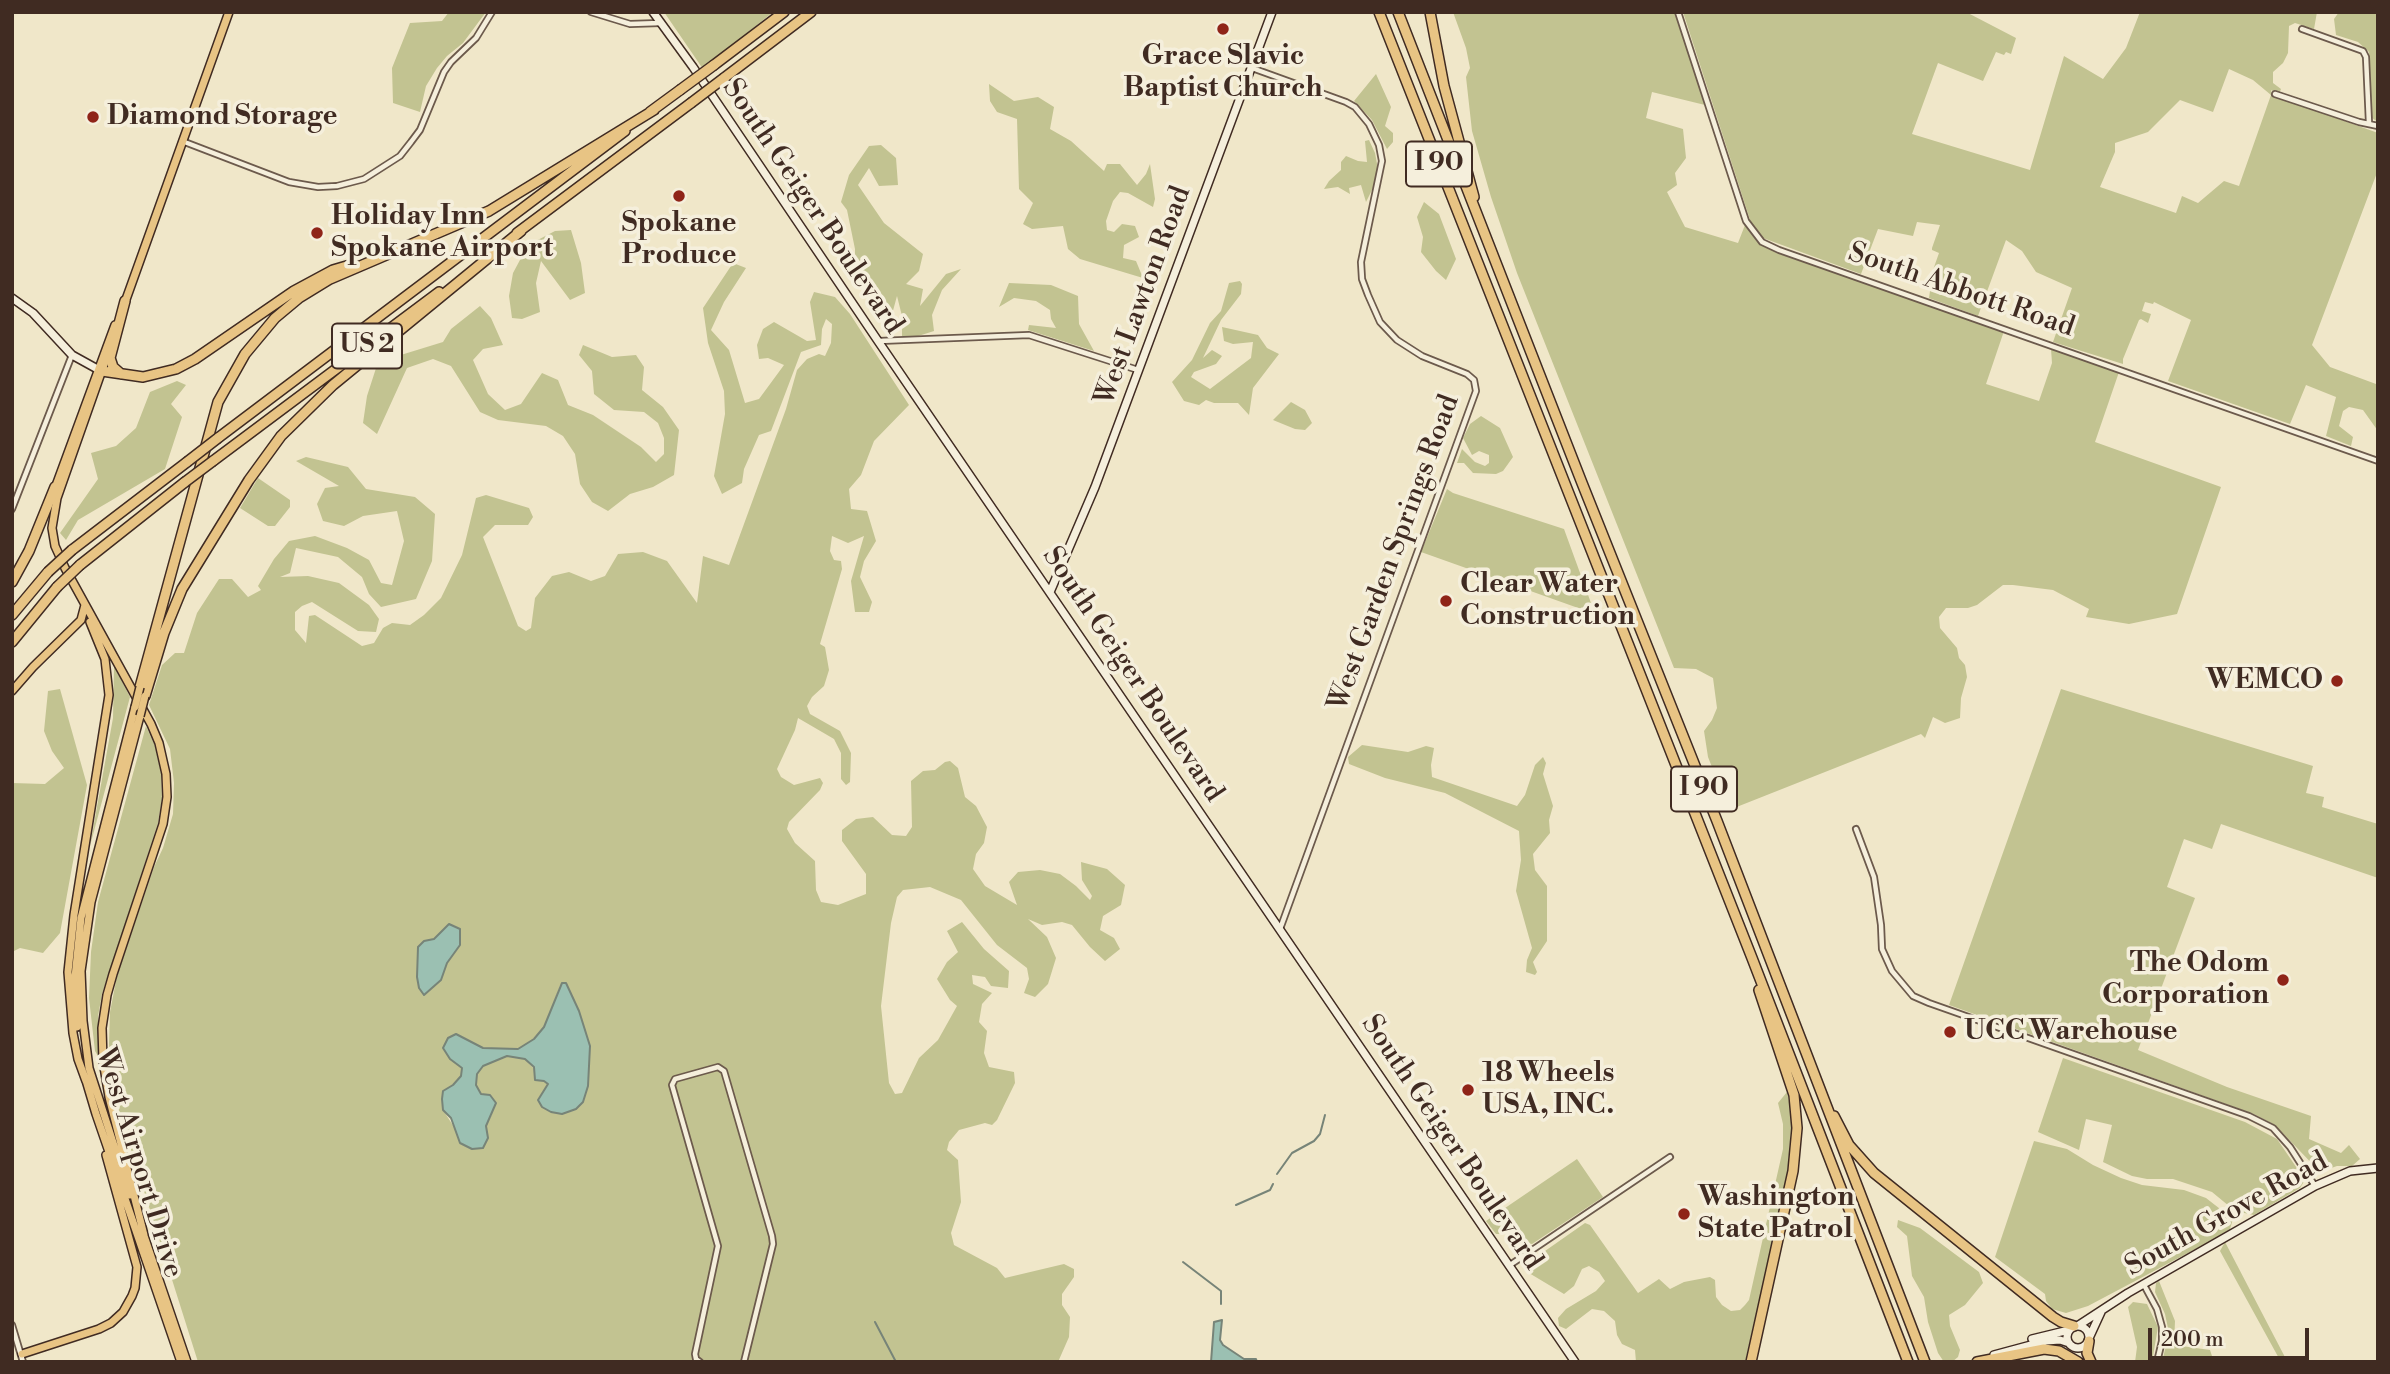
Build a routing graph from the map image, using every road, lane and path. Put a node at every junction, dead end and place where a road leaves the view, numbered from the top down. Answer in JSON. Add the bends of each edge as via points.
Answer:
{"nodes":[{"id":1,"x":229,"y":12,"type":"edge"},
{"id":2,"x":492,"y":12,"type":"edge"},
{"id":3,"x":591,"y":12,"type":"edge"},
{"id":4,"x":653,"y":12,"type":"edge"},
{"id":5,"x":784,"y":12,"type":"edge"},
{"id":6,"x":811,"y":12,"type":"edge"},
{"id":7,"x":1272,"y":12,"type":"edge"},
{"id":8,"x":1378,"y":12,"type":"edge"},
{"id":9,"x":1398,"y":12,"type":"edge"},
{"id":10,"x":1430,"y":12,"type":"edge"},
{"id":11,"x":1678,"y":12,"type":"edge"},
{"id":12,"x":660,"y":23,"type":"junction"},
{"id":13,"x":2302,"y":29,"type":"dead end"},
{"id":14,"x":1251,"y":68,"type":"junction"},
{"id":15,"x":2275,"y":94,"type":"dead end"},
{"id":16,"x":654,"y":110,"type":"junction"},
{"id":17,"x":2369,"y":123,"type":"junction"},
{"id":18,"x":2378,"y":126,"type":"edge"},
{"id":19,"x":183,"y":141,"type":"junction"},
{"id":20,"x":1478,"y":219,"type":"junction"},
{"id":21,"x":520,"y":231,"type":"junction"},
{"id":22,"x":376,"y":259,"type":"junction"},
{"id":23,"x":12,"y":298,"type":"edge"},
{"id":24,"x":125,"y":301,"type":"junction"},
{"id":25,"x":878,"y":341,"type":"junction"},
{"id":26,"x":72,"y":355,"type":"junction"},
{"id":27,"x":100,"y":370,"type":"junction"},
{"id":28,"x":1138,"y":370,"type":"junction"},
{"id":29,"x":129,"y":377,"type":"junction"},
{"id":30,"x":2378,"y":461,"type":"edge"},
{"id":31,"x":55,"y":487,"type":"junction"},
{"id":32,"x":12,"y":509,"type":"edge"},
{"id":33,"x":12,"y":582,"type":"edge"},
{"id":34,"x":1050,"y":592,"type":"junction"},
{"id":35,"x":85,"y":608,"type":"junction"},
{"id":36,"x":12,"y":615,"type":"edge"},
{"id":37,"x":67,"y":634,"type":"junction"},
{"id":38,"x":97,"y":636,"type":"junction"},
{"id":39,"x":12,"y":642,"type":"edge"},
{"id":40,"x":12,"y":691,"type":"edge"},
{"id":41,"x":142,"y":692,"type":"junction"},
{"id":42,"x":1856,"y":829,"type":"dead end"},
{"id":43,"x":1280,"y":929,"type":"junction"},
{"id":44,"x":1752,"y":958,"type":"junction"},
{"id":45,"x":86,"y":1080,"type":"junction"},
{"id":46,"x":1820,"y":1094,"type":"junction"},
{"id":47,"x":101,"y":1130,"type":"junction"},
{"id":48,"x":1670,"y":1157,"type":"dead end"},
{"id":49,"x":2378,"y":1168,"type":"edge"},
{"id":50,"x":2315,"y":1186,"type":"junction"},
{"id":51,"x":144,"y":1235,"type":"junction"},
{"id":52,"x":1510,"y":1265,"type":"junction"},
{"id":53,"x":2144,"y":1284,"type":"junction"},
{"id":54,"x":2102,"y":1311,"type":"junction"},
{"id":55,"x":12,"y":1325,"type":"edge"},
{"id":56,"x":2074,"y":1327,"type":"junction"},
{"id":57,"x":2089,"y":1339,"type":"junction"},
{"id":58,"x":2069,"y":1343,"type":"junction"},
{"id":59,"x":2010,"y":1350,"type":"junction"},
{"id":60,"x":22,"y":1358,"type":"edge"},
{"id":61,"x":181,"y":1362,"type":"edge"},
{"id":62,"x":187,"y":1362,"type":"edge"},
{"id":63,"x":700,"y":1362,"type":"edge"},
{"id":64,"x":744,"y":1362,"type":"edge"},
{"id":65,"x":1575,"y":1362,"type":"edge"},
{"id":66,"x":1751,"y":1362,"type":"edge"},
{"id":67,"x":1908,"y":1362,"type":"edge"},
{"id":68,"x":1925,"y":1362,"type":"edge"},
{"id":69,"x":1977,"y":1362,"type":"edge"},
{"id":70,"x":2078,"y":1362,"type":"edge"},
{"id":71,"x":2091,"y":1362,"type":"edge"},
{"id":72,"x":2157,"y":1362,"type":"edge"}],
"edges":[{"from":1,"to":19,"type":"main road"},
{"from":2,"to":19,"type":"street","via":[[476,38],[444,72],[411,142],[400,156],[364,179],[337,186],[297,184]]},
{"from":3,"to":12,"type":"street","via":[[630,23]]},
{"from":4,"to":12,"type":"street","name":"South Geiger Boulevard"},
{"from":5,"to":16,"type":"highway","number":"US 2","bridge":true},
{"from":6,"to":21,"type":"highway","number":"US 2","bridge":true},
{"from":7,"to":14,"type":"street","name":"West Lawton Road"},
{"from":8,"to":44,"type":"highway","number":"I 90"},
{"from":9,"to":20,"type":"highway","number":"I 90"},
{"from":10,"to":20,"type":"highway"},
{"from":11,"to":30,"type":"street","name":"South Abbott Road","via":[[1746,221],[1762,242]]},
{"from":12,"to":25,"type":"street","name":"South Geiger Boulevard"},
{"from":13,"to":17,"type":"street","via":[[2362,51]]},
{"from":14,"to":28,"type":"street","name":"West Lawton Road"},
{"from":14,"to":43,"type":"street","name":"West Garden Springs Road","via":[[1346,102],[1370,124],[1382,161],[1361,262],[1367,295],[1380,322],[1397,340],[1422,356],[1467,373],[1476,391]]},
{"from":15,"to":17,"type":"street"},
{"from":16,"to":22,"type":"highway","via":[[489,211]]},
{"from":16,"to":36,"type":"highway","number":"US 2","bridge":true,"via":[[72,550]]},
{"from":17,"to":18,"type":"street"},
{"from":19,"to":24,"type":"main road"},
{"from":20,"to":46,"type":"highway","number":"I 90"},
{"from":21,"to":39,"type":"highway","number":"US 2","bridge":true,"via":[[80,565]]},
{"from":21,"to":41,"type":"highway","via":[[333,385],[281,436],[182,589]]},
{"from":22,"to":29,"type":"highway","via":[[314,279],[182,366],[158,375]]},
{"from":22,"to":41,"type":"highway","via":[[330,279],[275,318],[226,385]]},
{"from":23,"to":26,"type":"street","via":[[33,313]]},
{"from":24,"to":27,"type":"main road"},
{"from":24,"to":29,"type":"highway","via":[[110,361]]},
{"from":25,"to":28,"type":"street","via":[[1029,335]]},
{"from":25,"to":34,"type":"street","name":"South Geiger Boulevard"},
{"from":26,"to":27,"type":"street"},
{"from":26,"to":32,"type":"street"},
{"from":27,"to":29,"type":"highway"},
{"from":27,"to":31,"type":"main road"},
{"from":27,"to":35,"type":"main road","via":[[53,516],[57,551]]},
{"from":28,"to":34,"type":"street","name":"West Lawton Road","via":[[1096,487]]},
{"from":31,"to":33,"type":"highway"},
{"from":31,"to":35,"type":"main road","via":[[48,513],[50,540]]},
{"from":34,"to":43,"type":"street","name":"South Geiger Boulevard"},
{"from":35,"to":37,"type":"main road","via":[[82,619]]},
{"from":35,"to":38,"type":"main road"},
{"from":35,"to":51,"type":"main road","via":[[151,724],[166,774],[163,824],[113,974],[102,1028],[109,1097]]},
{"from":37,"to":38,"type":"main road","via":[[82,628]]},
{"from":37,"to":40,"type":"main road"},
{"from":38,"to":45,"type":"main road","via":[[107,673],[108,711],[68,972],[73,1033]]},
{"from":41,"to":45,"type":"main road","name":"West Airport Drive","bridge":true,"via":[[78,932],[75,1006]]},
{"from":41,"to":51,"type":"main road","name":"West Airport Drive","bridge":true,"via":[[89,911],[81,990],[92,1077]]},
{"from":42,"to":50,"type":"street","via":[[1874,877],[1882,949],[1892,971],[1913,996],[2249,1116],[2273,1128]]},
{"from":43,"to":52,"type":"street","name":"South Geiger Boulevard"},
{"from":44,"to":66,"type":"highway","via":[[1762,1003],[1794,1095],[1797,1128],[1793,1171]]},
{"from":44,"to":67,"type":"highway","number":"I 90"},
{"from":45,"to":47,"type":"main road","name":"West Airport Drive"},
{"from":46,"to":56,"type":"highway","via":[[1849,1145],[1874,1173],[2053,1317]]},
{"from":46,"to":68,"type":"highway","number":"I 90"},
{"from":47,"to":60,"type":"main road","via":[[136,1267],[135,1288],[123,1312],[111,1323]]},
{"from":47,"to":61,"type":"main road","name":"West Airport Drive"},
{"from":48,"to":52,"type":"street"},
{"from":49,"to":50,"type":"street","name":"South Grove Road","via":[[2350,1171]]},
{"from":50,"to":53,"type":"street","name":"South Grove Road"},
{"from":51,"to":62,"type":"main road","name":"West Airport Drive"},
{"from":52,"to":65,"type":"street","name":"South Geiger Boulevard"},
{"from":53,"to":54,"type":"street","name":"South Grove Road"},
{"from":53,"to":72,"type":"street","via":[[2162,1326]]},
{"from":54,"to":56,"type":"street","name":"South Grove Road"},
{"from":54,"to":57,"type":"street"},
{"from":55,"to":60,"type":"street"},
{"from":56,"to":57,"type":"street","via":[[2087,1330]]},
{"from":56,"to":58,"type":"street","via":[[2067,1337]]},
{"from":56,"to":59,"type":"street","name":"South Grove Road"},
{"from":57,"to":58,"type":"street","via":[[2080,1348]]},
{"from":57,"to":71,"type":"highway"},
{"from":58,"to":59,"type":"street","name":"South Grove Road","via":[[2055,1340]]},
{"from":59,"to":69,"type":"street","name":"South Grove Road"},
{"from":63,"to":64,"type":"street","via":[[695,1354],[718,1245],[672,1085],[675,1079],[718,1068],[724,1071],[773,1244]]},
{"from":69,"to":70,"type":"highway","via":[[2044,1349]]}]}
